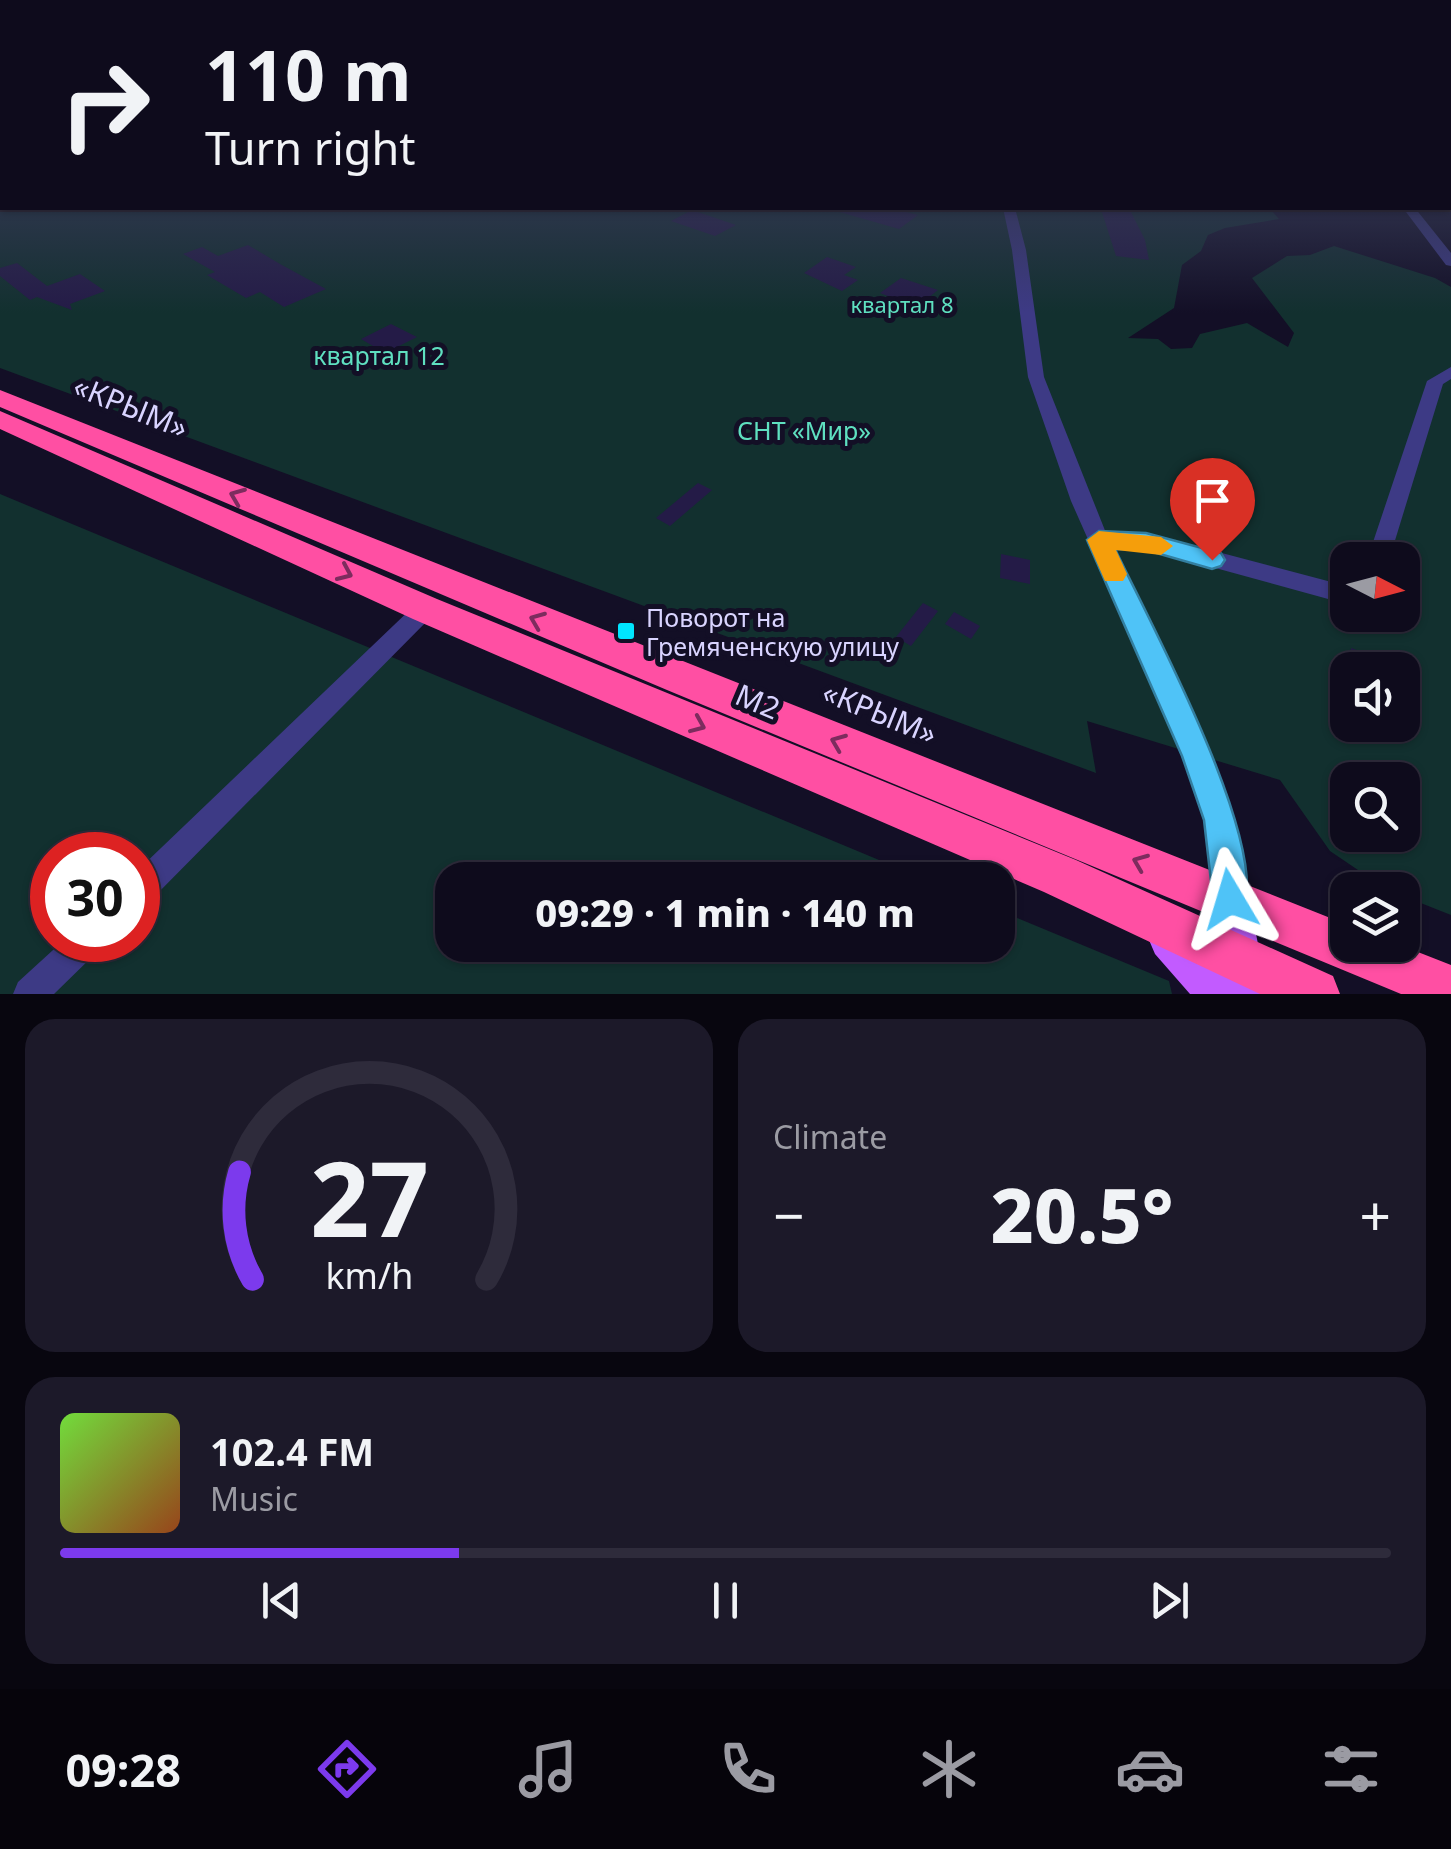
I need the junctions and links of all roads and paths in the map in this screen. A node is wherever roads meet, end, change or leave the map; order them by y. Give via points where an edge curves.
1 (1011, 220) edge
2 (1418, 220) edge
3 (1451, 262) edge
4 (1451, 372) edge
5 (0, 398) edge
6 (0, 419) edge
7 (1099, 540) junction
8 (1384, 542) edge
9 (1330, 591) edge
10 (426, 610) junction
11 (160, 870) edge
12 (1230, 899) junction
13 (64, 962) edge
14 (1235, 982) edge
15 (1451, 990) edge
16 (30, 994) edge
17 (1315, 994) edge

1 - 7 street via 1036,378
2 - 3 street
4 - 8 street via 1435,382
12 -> 5 highway, «КРЫМ»
6 -> 10 highway, М2
7 - 9 street via 1146,542
7 - 12 street via 1198,756 1220,820
10 - 11 street
10 -> 14 highway, М2 via 1060,876 1144,916
12 - 14 main road
12 - 15 highway, «КРЫМ»
13 - 16 street
14 - 17 highway, М2

